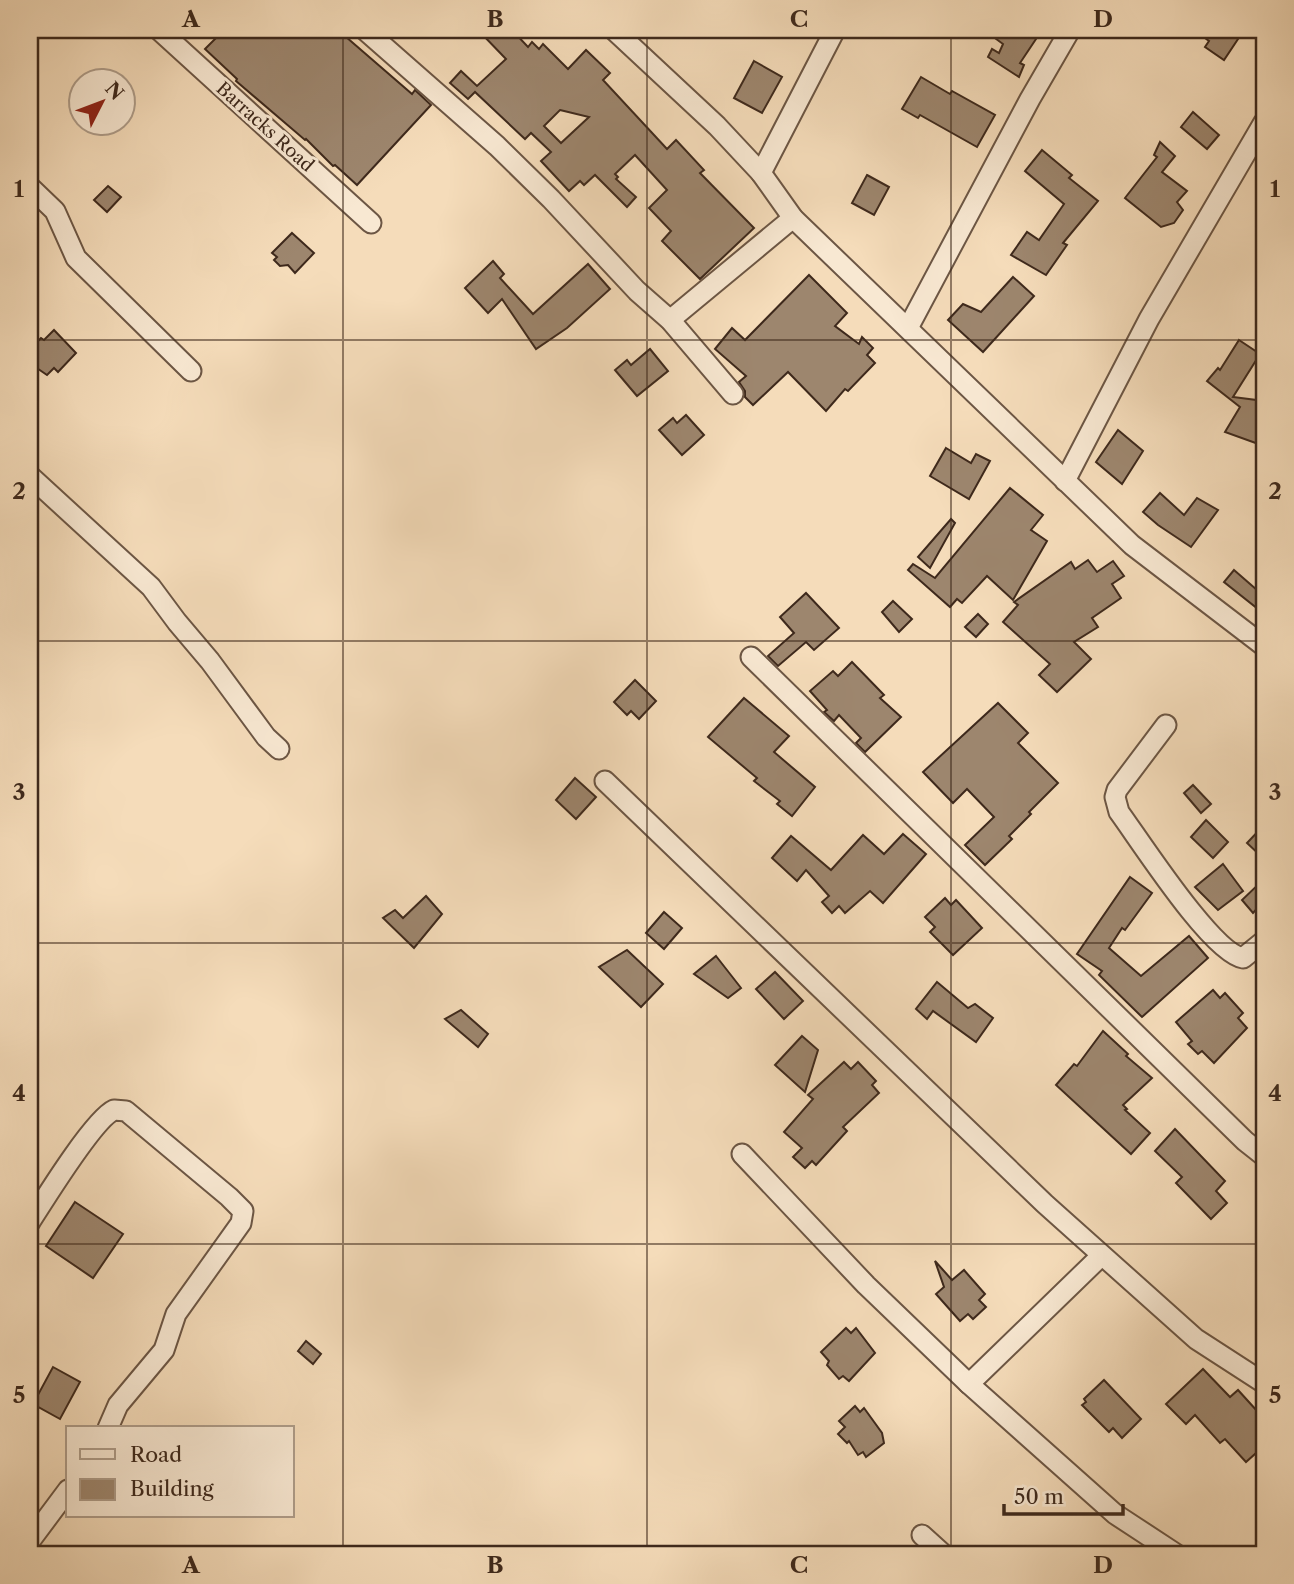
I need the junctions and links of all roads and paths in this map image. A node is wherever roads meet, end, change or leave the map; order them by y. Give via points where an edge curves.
1 (159, 30) edge
2 (365, 30) edge
3 (614, 30) edge
4 (835, 30) edge
5 (1070, 30) edge
6 (1264, 122) edge
7 (761, 173) junction
8 (30, 187) edge
9 (793, 218) junction
10 (371, 223) dead end
11 (670, 320) junction
12 (908, 328) junction
13 (191, 371) dead end
14 (733, 394) dead end
15 (30, 475) edge
16 (1065, 481) junction
17 (1264, 646) edge
18 (751, 657) dead end
19 (1166, 725) dead end
20 (279, 749) dead end
21 (605, 781) dead end
22 (1264, 941) edge
23 (743, 1154) dead end
24 (1264, 1156) edge
25 (30, 1222) edge
26 (1101, 1256) junction
27 (1264, 1383) edge
28 (970, 1384) junction
29 (109, 1426) edge
30 (66, 1493) edge
31 (922, 1535) dead end
32 (30, 1541) edge
33 (943, 1554) edge
34 (1175, 1554) edge

1 - 10 street, Barracks Road
2 - 11 street via 497,146
3 - 7 street
4 - 7 street
5 - 12 street
6 - 16 street via 1149,319
7 - 9 street
8 - 13 street via 55,211 76,258
9 - 11 street
9 - 12 street
11 - 14 street
12 - 16 street
15 - 20 street via 151,587
16 - 17 street via 1132,545
18 - 24 street
19 - 22 street via 1117,790 1119,812 1219,943 1243,958
21 - 26 street
23 - 28 street via 866,1285
25 - 29 street via 66,1166 114,1110 126,1111 243,1211 241,1223 176,1314 164,1350 118,1405
26 - 27 street via 1196,1339
26 - 28 street
28 - 34 street via 1115,1514
30 - 32 street
31 - 33 street

